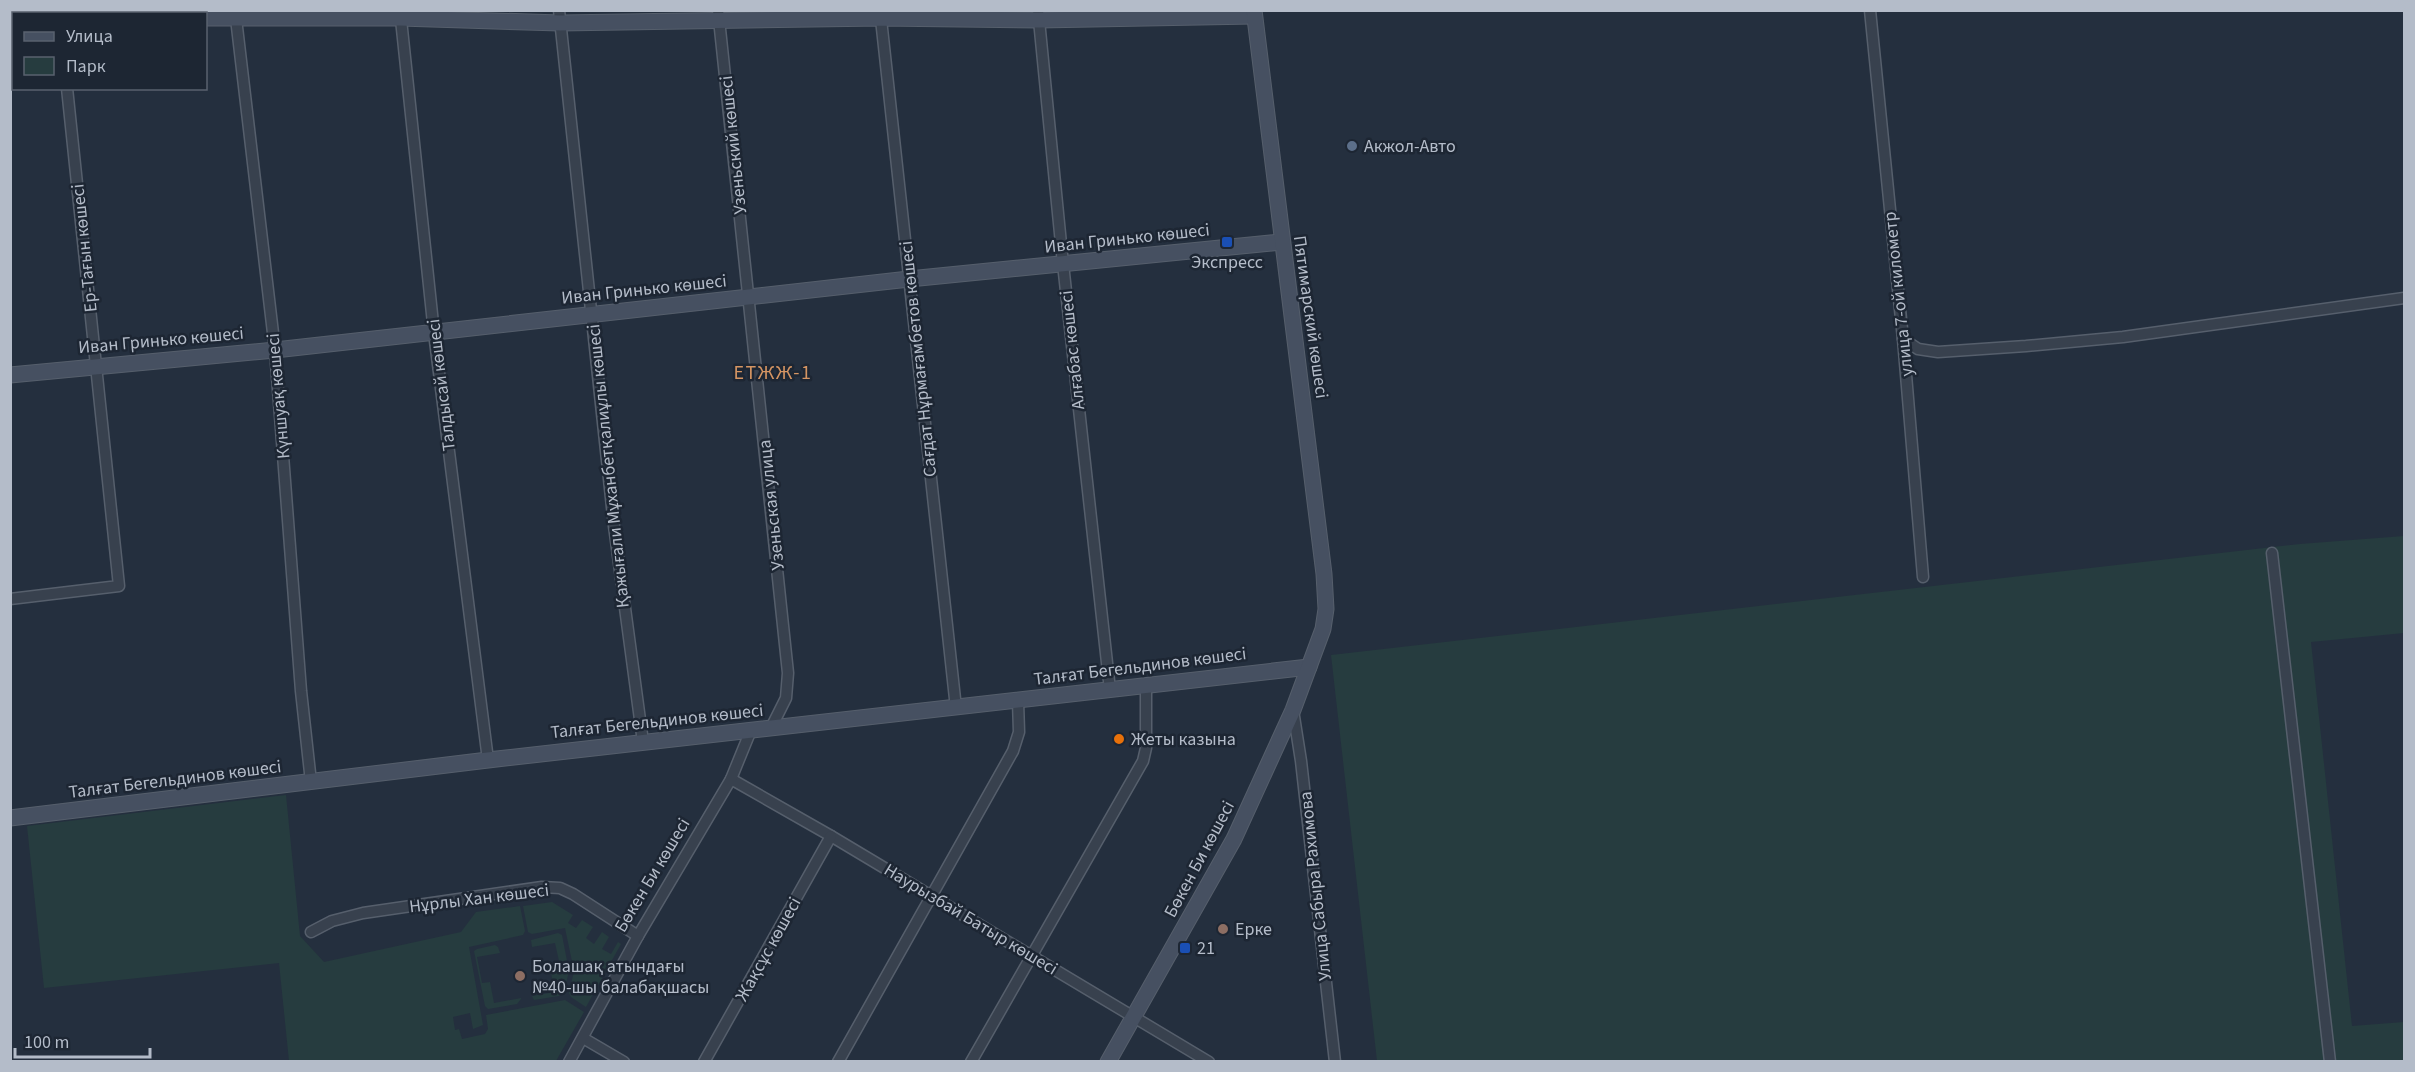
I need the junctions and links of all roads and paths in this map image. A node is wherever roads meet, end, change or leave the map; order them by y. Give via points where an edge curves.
1 (1870, 10) edge
2 (1254, 13) edge
3 (235, 14) edge
4 (400, 14) edge
5 (881, 14) edge
6 (1038, 15) edge
7 (719, 16) edge
8 (559, 17) edge
9 (207, 18) edge
10 (67, 90) edge
11 (1281, 242) junction
12 (1063, 264) junction
13 (748, 279) joint
14 (909, 279) junction
15 (750, 297) junction
16 (2404, 298) edge
17 (592, 314) junction
18 (434, 333) junction
19 (1903, 339) junction
20 (275, 350) junction
21 (96, 365) junction
22 (10, 375) edge
23 (2272, 553) dead end
24 (1923, 577) dead end
25 (10, 599) edge
26 (1309, 667) junction
27 (1146, 684) junction
28 (1110, 690) junction
29 (1018, 701) junction
30 (956, 708) junction
31 (1293, 710) junction
32 (771, 728) junction
33 (751, 730) junction
34 (643, 742) junction
35 (488, 760) junction
36 (731, 779) junction
37 (311, 782) junction
38 (10, 818) edge
39 (831, 836) junction
40 (933, 897) junction
41 (310, 932) dead end
42 (638, 936) junction
43 (1032, 956) junction
44 (1135, 1016) junction
45 (583, 1038) junction
46 (569, 1062) edge
47 (624, 1062) edge
48 (705, 1062) edge
49 (838, 1062) edge
50 (971, 1062) edge
51 (1108, 1062) edge
52 (1209, 1062) edge
53 (1335, 1062) edge
54 (2330, 1062) edge

1 - 19 street, улица 7-ой километр
2 - 6 street
2 - 11 street, Пятимарский көшесі
3 - 4 street
3 - 9 street
3 - 20 street, Күншуақ көшесі
4 - 8 street
4 - 18 street, Талдысай көшесі
5 - 6 street
5 - 7 street
5 - 14 street, Сағдат Нұрмағамбетов көшесі
6 - 12 street, Алғабас көшесі
7 - 8 street
7 - 13 street, Узеньский көшесі
8 - 17 street, Қажығали Мұханбетқалиұлы көшесі
10 - 21 street, Ер-Тағын көшесі
11 - 12 street, Иван Гринько көшесі
11 - 26 street, Пятимарский көшесі via 1324,574 1323,629
12 - 14 street, Иван Гринько көшесі
12 - 28 street, Алғабас көшесі
13 - 15 street, Узеньская улица
14 - 15 street, Иван Гринько көшесі
14 - 30 street, Сағдат Нұрмағамбетов көшесі
15 - 17 street, Иван Гринько көшесі
15 - 32 street, Узеньская улица via 789,684
16 - 19 street via 2123,337 2026,346 1938,352 1918,349
17 - 18 street, Иван Гринько көшесі
17 - 34 street, Қажығали Мұханбетқалиұлы көшесі via 614,526
18 - 20 street, Иван Гринько көшесі
18 - 35 street, Талдысай көшесі
19 - 24 street, улица 7-ой километр
20 - 21 street, Иван Гринько көшесі
20 - 37 street, Күншуақ көшесі
21 - 22 street, Иван Гринько көшесі
21 - 25 street, Ер-Тағын көшесі via 119,586
23 - 54 street
26 - 27 street, Талғат Бегельдинов көшесі
26 - 31 street, Бөкен Би көшесі
27 - 28 street, Талғат Бегельдинов көшесі
27 - 43 street via 1146,755
28 - 29 street, Талғат Бегельдинов көшесі
29 - 30 street, Талғат Бегельдинов көшесі
29 - 40 street via 1019,732 1015,747
30 - 32 street, Талғат Бегельдинов көшесі
31 - 44 street, Бөкен Би көшесі via 1234,839
31 - 53 street, Улица Сабыра Рахимова
32 - 33 street, Талғат Бегельдинов көшесі
33 - 34 street, Талғат Бегельдинов көшесі
33 - 36 street, Бөкен Би көшесі
34 - 35 street, Талғат Бегельдинов көшесі
35 - 37 street, Талғат Бегельдинов көшесі
36 - 39 street, Наурызбай Батыр көшесі
36 - 42 street, Бөкен Би көшесі
37 - 38 street, Талғат Бегельдинов көшесі
39 - 40 street, Наурызбай Батыр көшесі
39 - 48 street, Жақсұс көшесі
40 - 43 street, Наурызбай Батыр көшесі
40 - 49 street
41 - 42 street, Нұрлы Хан көшесі via 363,913 542,887 573,894
42 - 45 street, Бөкен Би көшесі
43 - 44 street, Наурызбай Батыр көшесі
43 - 50 street
44 - 51 street, Бөкен Би көшесі
44 - 52 street, Наурызбай Батыр көшесі
45 - 46 street, Бөкен Би көшесі
45 - 47 street

